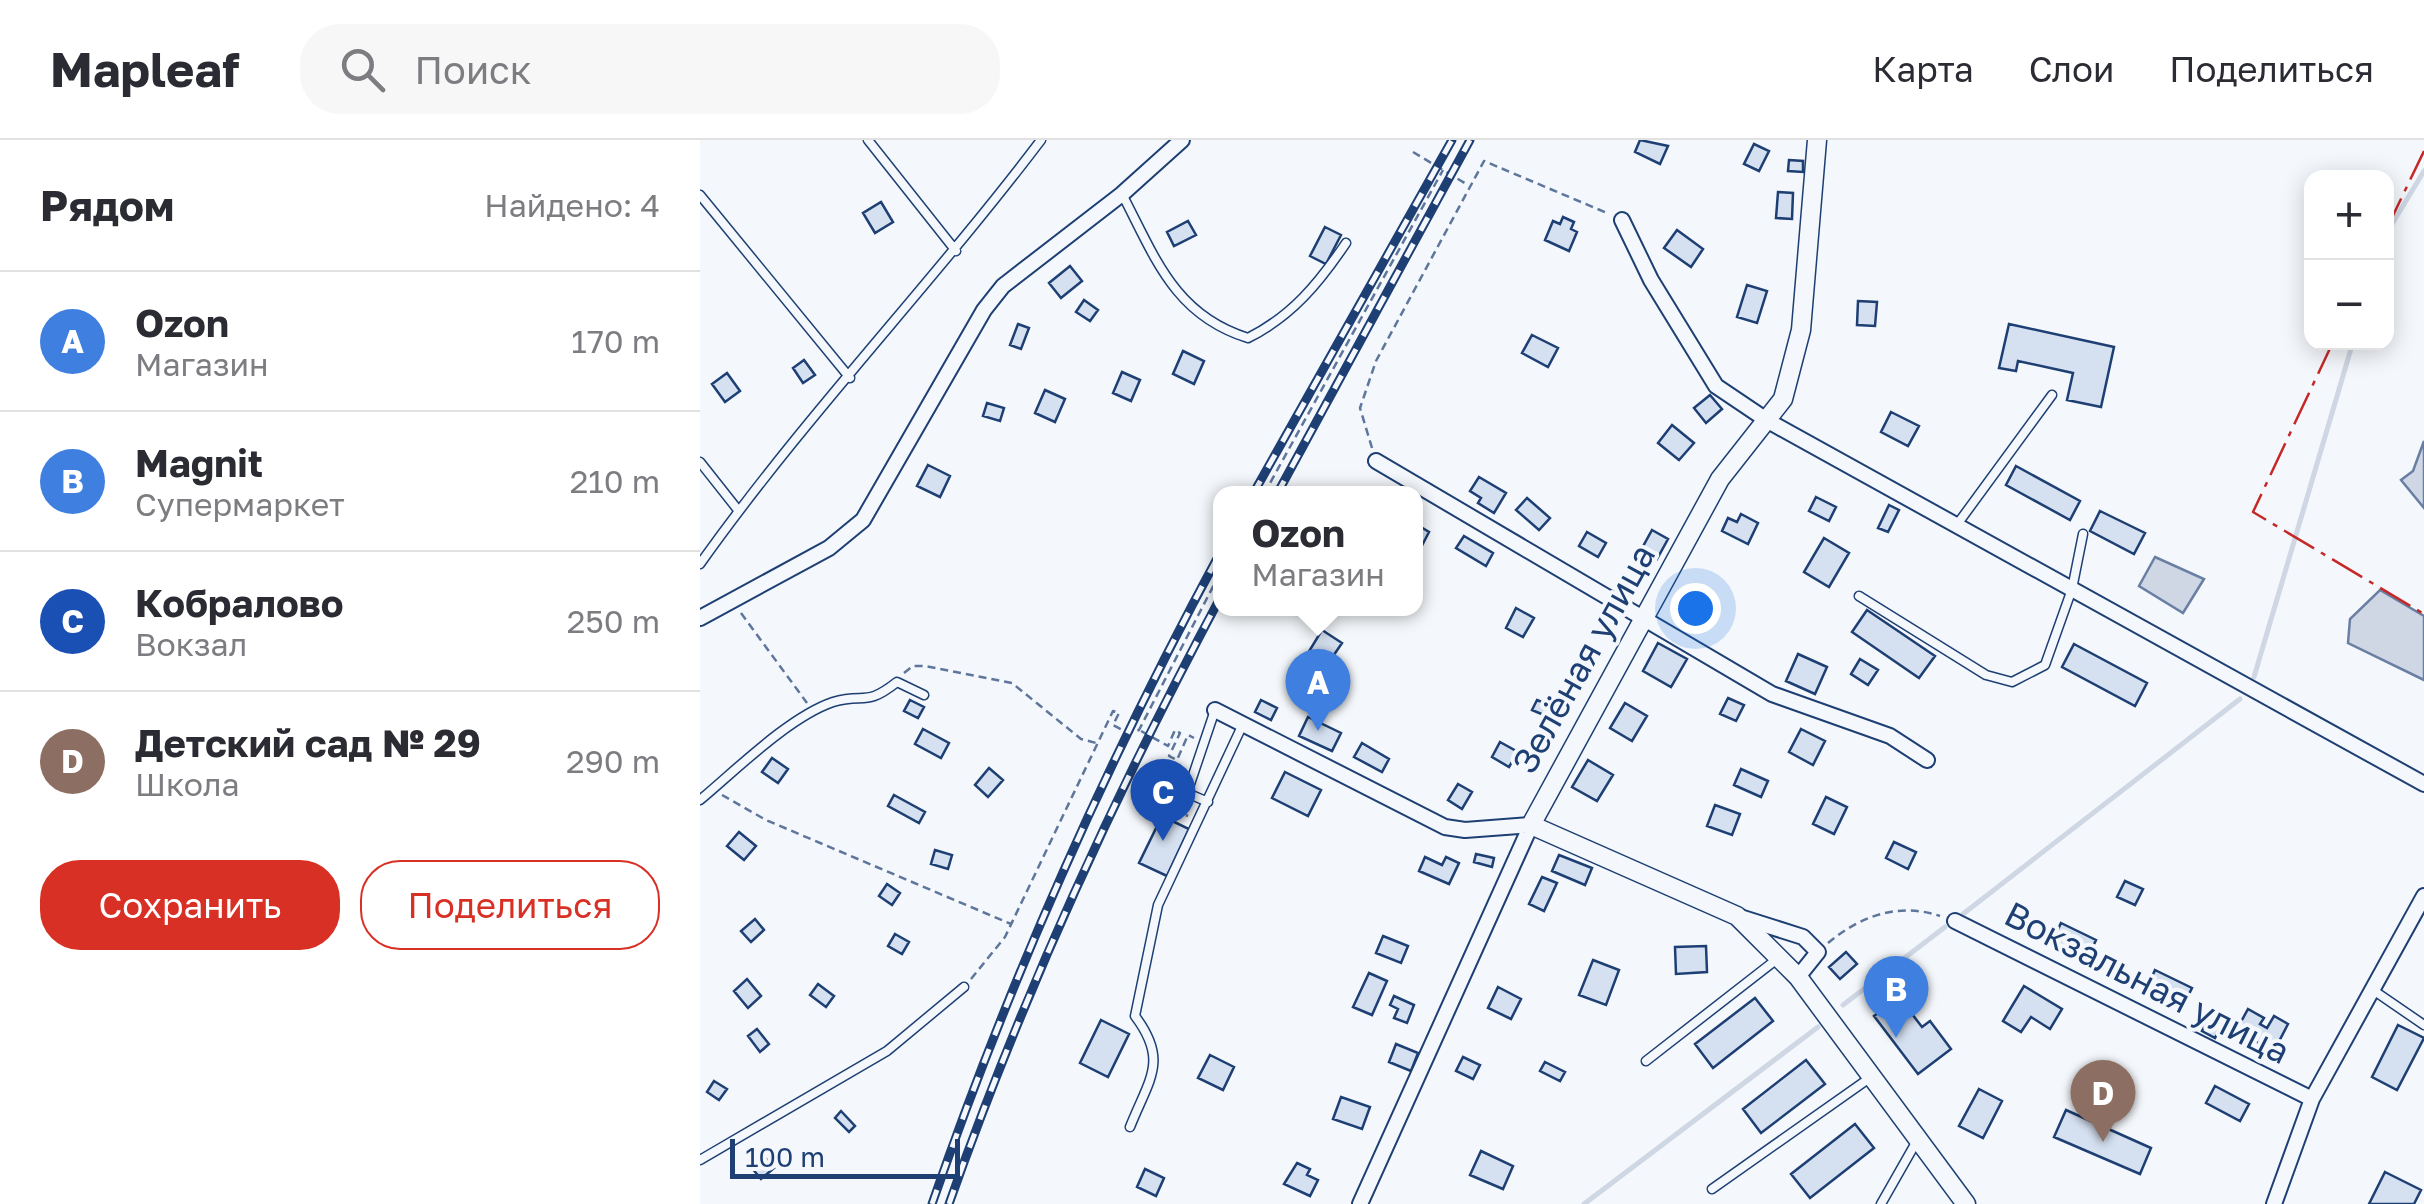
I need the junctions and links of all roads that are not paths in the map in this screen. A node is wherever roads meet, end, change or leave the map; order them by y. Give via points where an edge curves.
1 (868, 140) edge
2 (1042, 140) edge
3 (1182, 140) edge
4 (1817, 140) edge
5 (1122, 194) junction
6 (700, 195) edge
7 (1622, 220) road end
8 (1346, 243) dead end
9 (956, 251) junction
10 (850, 378) junction
11 (2052, 395) dead end
12 (1768, 421) junction
13 (1376, 460) road end
14 (700, 462) edge
15 (1420, 486) edge
16 (1423, 488) edge
17 (738, 510) junction
18 (1956, 526) junction
19 (2083, 534) dead end
20 (700, 564) edge
21 (2072, 590) junction
22 (1859, 596) dead end
23 (700, 618) edge
24 (1642, 618) junction
25 (924, 695) dead end
26 (1215, 710) joint
27 (1243, 724) junction
28 (1926, 760) dead end
29 (2424, 784) edge
30 (700, 800) edge
31 (1208, 802) junction
32 (1532, 825) junction
33 (2424, 896) edge
34 (1737, 916) junction
35 (1955, 921) road end
36 (1781, 957) junction
37 (1798, 977) junction
38 (964, 987) road end
39 (2374, 990) junction
40 (2424, 1024) edge
41 (1646, 1061) dead end
42 (1872, 1076) junction
43 (2312, 1099) junction
44 (1130, 1127) dead end
45 (1918, 1139) junction
46 (700, 1160) edge
47 (1712, 1189) dead end
48 (1360, 1204) edge
49 (1881, 1204) edge
50 (1966, 1204) edge
51 (2274, 1204) edge

1 - 9 lane
2 - 9 lane
3 - 5 street
4 - 12 street, Зелёная улица via 1801,330 1782,399
5 - 8 lane via 1178,297 1222,330 1248,338 1292,309
5 - 23 street via 1003,286 863,520 829,548
6 - 10 lane
7 - 12 street via 1716,386
9 - 10 lane
10 - 17 lane
11 - 18 lane
12 - 18 street
12 - 24 street, Зелёная улица via 1720,478
13 - 15 street
14 - 17 lane
16 - 24 street
17 - 20 lane
18 - 21 street
19 - 21 lane
21 - 22 lane via 2045,665 2012,682 1986,675
21 - 29 street
24 - 28 street via 1772,694 1890,736
24 - 32 street, Зелёная улица
25 - 30 lane via 897,682 874,700 834,702
26 - 27 street
26 - 31 lane via 1187,793
27 - 31 lane
27 - 32 street via 1446,827
31 - 44 lane via 1158,905 1135,1016 1154,1040 1154,1067
32 - 34 street
32 - 48 street, Зелёная улица
33 - 39 street
34 - 36 street
34 - 37 street via 1802,937 1818,952
35 - 43 street, Вокзальная улица
36 - 37 street
36 - 41 lane
37 - 42 street
38 - 46 lane via 888,1051
39 - 40 lane
39 - 43 street
42 - 45 street
42 - 47 lane
43 - 51 street
45 - 49 lane
45 - 50 street

